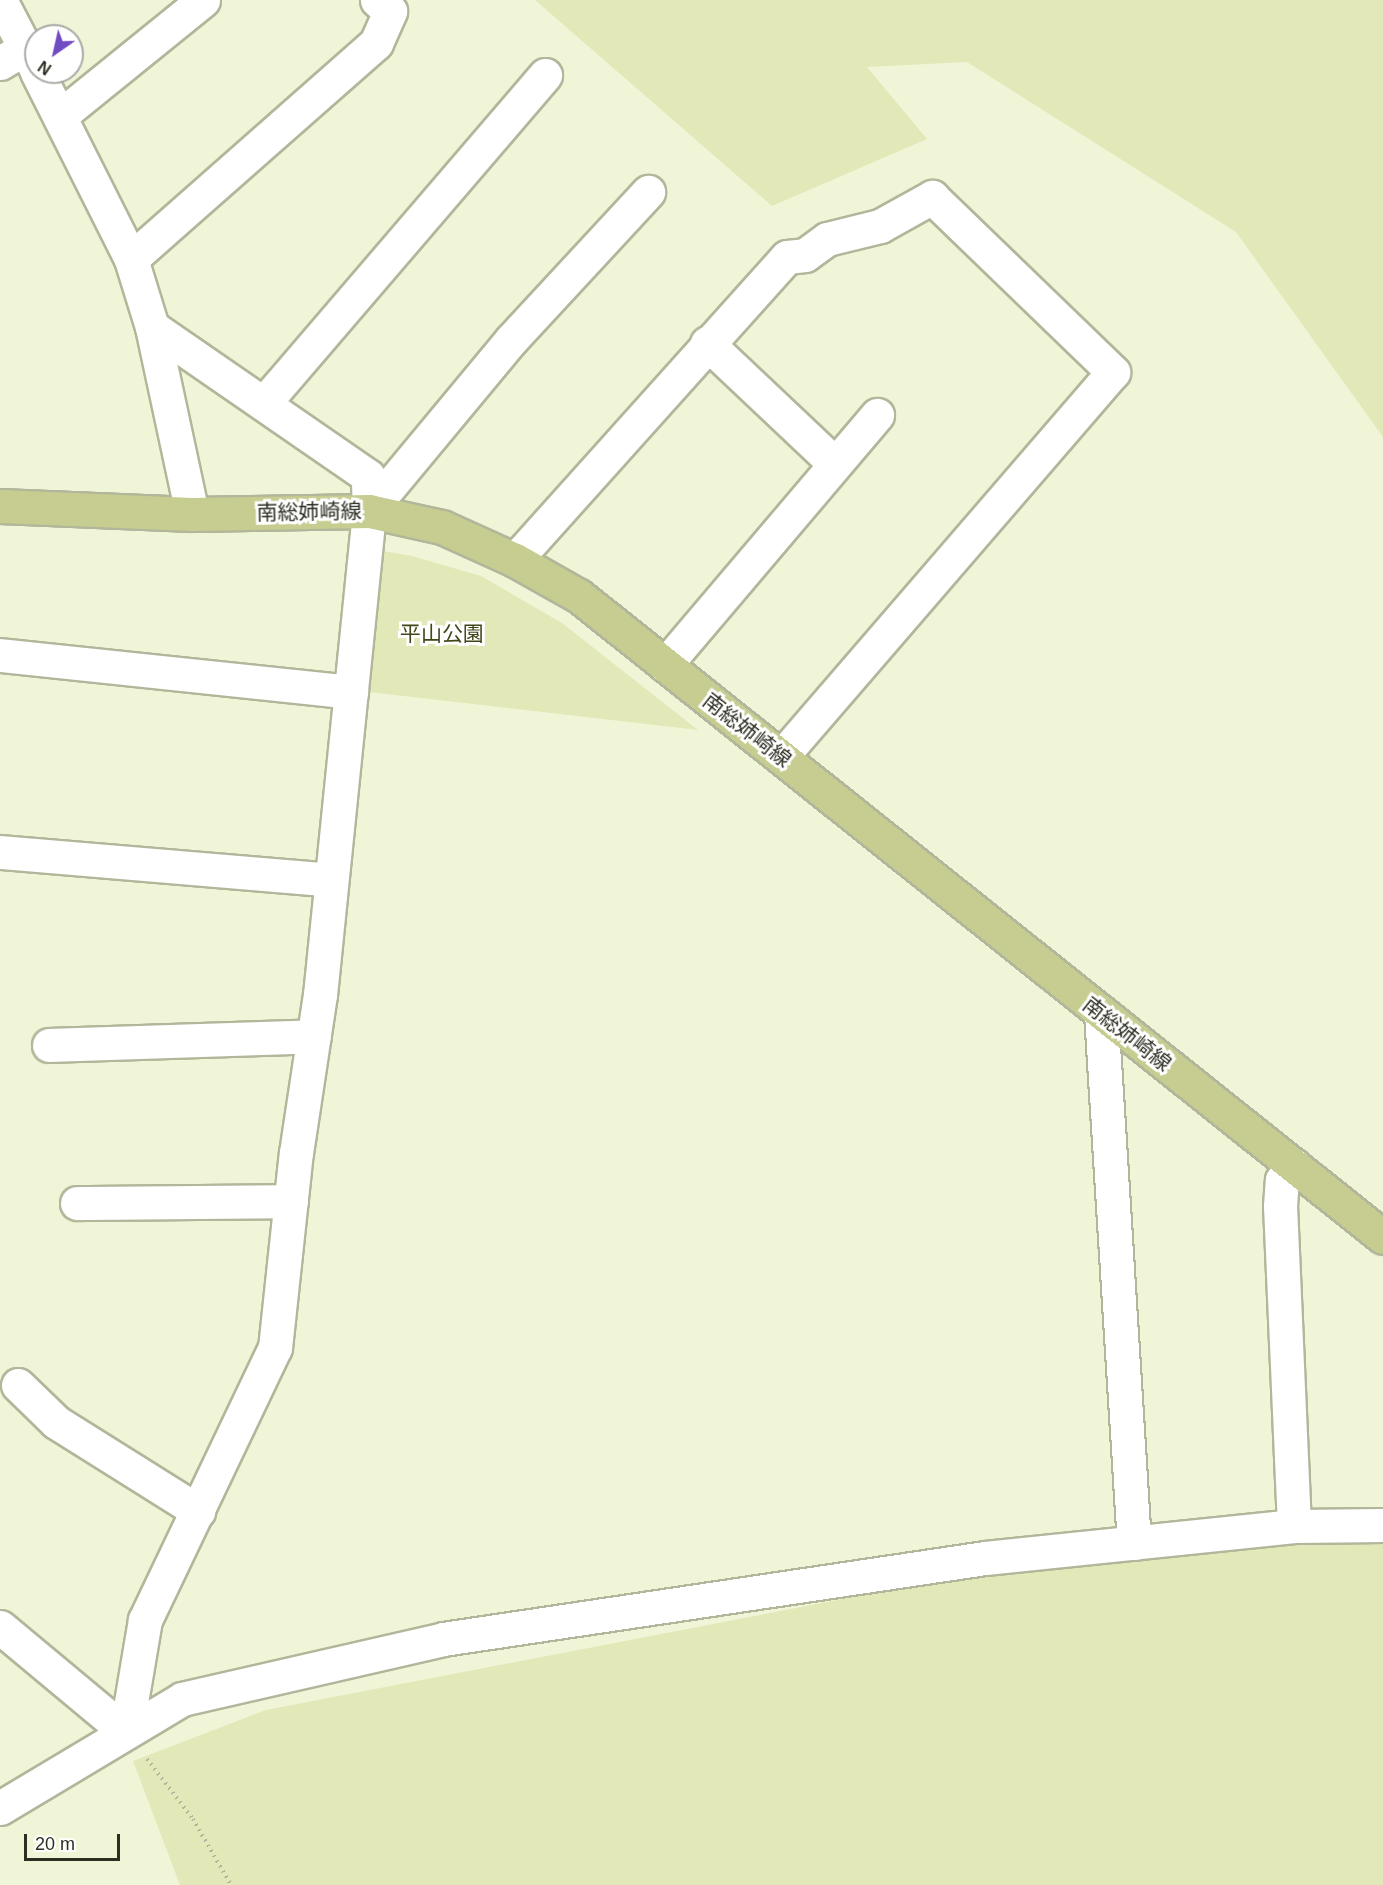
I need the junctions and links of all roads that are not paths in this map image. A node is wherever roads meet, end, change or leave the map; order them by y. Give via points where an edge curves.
1 (0, 0) edge
2 (203, 0) edge
3 (377, 0) edge
4 (24, 60) edge
5 (545, 75) dead end
6 (39, 84) edge
7 (60, 116) junction
8 (648, 192) dead end
9 (131, 259) junction
10 (152, 327) junction
11 (707, 343) junction
12 (264, 403) junction
13 (876, 415) dead end
14 (834, 463) junction
15 (0, 506) edge
16 (369, 511) junction
17 (192, 514) junction
18 (515, 560) junction
19 (0, 655) edge
20 (665, 665) junction
21 (351, 692) junction
22 (781, 757) junction
23 (0, 852) edge
24 (332, 880) junction
25 (1101, 1013) junction
26 (314, 1036) junction
27 (49, 1046) dead end
28 (1294, 1165) junction
29 (291, 1201) junction
30 (78, 1203) dead end
31 (1383, 1237) edge
32 (18, 1386) dead end
33 (198, 1511) junction
34 (1383, 1525) edge
35 (1294, 1526) junction
36 (1134, 1543) junction
37 (0, 1627) edge
38 (126, 1732) junction
39 (1, 1807) edge

1 - 4 street
2 - 7 street
3 - 9 street via 390,11 376,43
5 - 12 street
6 - 7 street
7 - 9 street
8 - 16 street via 511,340
9 - 10 street
10 - 12 street
10 - 17 street
11 - 14 street
11 - 18 street
11 - 22 street via 787,257 805,255 827,239 880,226 932,197 1113,372
12 - 16 street via 368,476
13 - 14 street
14 - 20 street
15 - 17 main road, 南総姉崎線
16 - 17 main road, 南総姉崎線
16 - 18 main road, 南総姉崎線 via 442,527
16 - 21 street
18 - 20 main road, 南総姉崎線 via 579,596
19 - 21 street
20 - 22 main road, 南総姉崎線
21 - 24 street
22 - 25 main road, 南総姉崎線
23 - 24 street
24 - 26 street
25 - 28 main road, 南総姉崎線
25 - 36 street
26 - 27 street
26 - 29 street
28 - 31 main road, 南総姉崎線
28 - 35 street via 1282,1180 1280,1206
29 - 30 street
29 - 33 street via 275,1348
32 - 33 street via 56,1422
33 - 38 street via 145,1620
34 - 35 street
35 - 36 street
36 - 38 street via 985,1558 443,1639 182,1699
37 - 38 street
38 - 39 street

